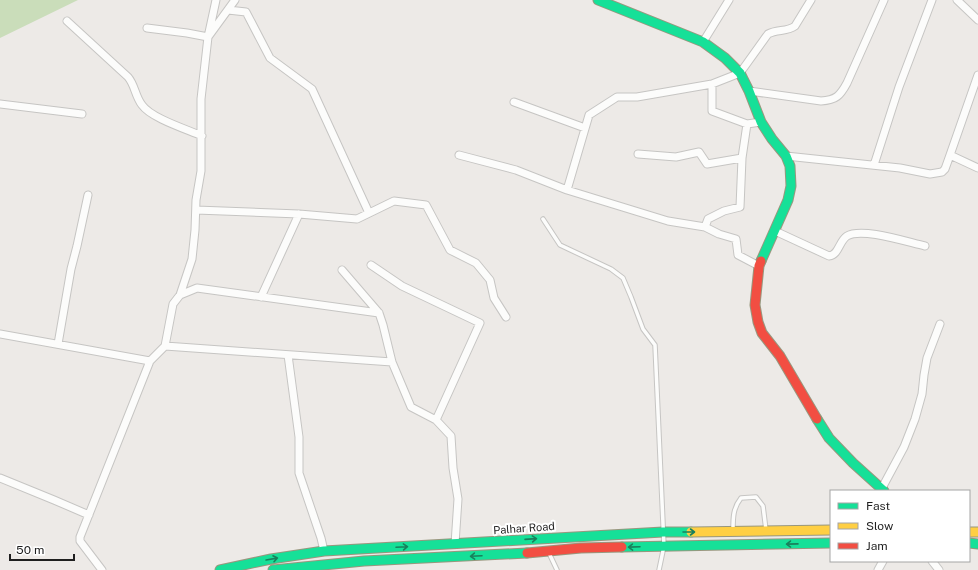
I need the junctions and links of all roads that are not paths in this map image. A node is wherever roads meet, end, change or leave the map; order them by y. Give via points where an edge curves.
1 (216, 0) edge
2 (235, 0) edge
3 (601, 0) edge
4 (729, 0) edge
5 (811, 0) edge
6 (884, 0) edge
7 (932, 0) edge
8 (957, 0) edge
9 (228, 10) junction
10 (978, 20) edge
11 (67, 21) dead end
12 (147, 28) dead end
13 (208, 37) junction
14 (703, 42) junction
15 (740, 73) junction
16 (978, 75) edge
17 (712, 84) junction
18 (749, 91) junction
19 (514, 102) dead end
20 (0, 104) edge
21 (82, 114) dead end
22 (762, 122) junction
23 (747, 124) junction
24 (585, 128) junction
25 (202, 136) junction
26 (638, 154) dead end
27 (459, 155) dead end
28 (950, 155) junction
29 (786, 156) junction
30 (742, 158) junction
31 (874, 165) junction
32 (978, 168) edge
33 (567, 190) junction
34 (88, 195) dead end
35 (196, 210) junction
36 (369, 213) junction
37 (299, 214) junction
38 (543, 219) dead end
39 (704, 227) junction
40 (775, 231) junction
41 (925, 246) dead end
42 (371, 265) dead end
43 (759, 266) junction
44 (342, 270) dead end
45 (180, 295) junction
46 (261, 297) junction
47 (379, 313) junction
48 (506, 317) dead end
49 (940, 324) dead end
50 (0, 334) edge
51 (58, 344) junction
52 (165, 346) junction
53 (288, 355) junction
54 (150, 361) junction
55 (392, 362) junction
56 (436, 420) junction
57 (0, 478) edge
58 (883, 489) edge
59 (89, 515) junction
60 (830, 530) edge
61 (766, 531) junction
62 (663, 532) junction
63 (733, 532) junction
64 (830, 543) edge
65 (455, 544) junction
66 (664, 546) junction
67 (324, 551) junction
68 (549, 552) junction
69 (933, 562) edge
70 (102, 570) edge
71 (220, 570) edge
72 (273, 570) edge
73 (557, 570) edge
74 (659, 570) edge
75 (939, 570) edge

1 - 13 street
2 - 9 street
3 - 14 main road
4 - 14 street
5 - 15 street via 795,26 768,34
6 - 18 street via 847,83 836,98 821,101
7 - 31 street via 899,87
8 - 10 street
9 - 13 street
9 - 36 street via 246,12 270,58 312,89
11 - 25 street via 128,78 142,106 152,115
12 - 13 street
13 - 25 street via 201,99
14 - 15 main road
15 - 17 street
15 - 18 main road
16 - 28 street
17 - 23 street via 712,111
17 - 24 street via 637,97 617,97 589,116
18 - 22 main road
19 - 24 street
20 - 21 street
22 - 23 street
22 - 29 main road
23 - 30 street
24 - 33 street
25 - 35 street
26 - 30 street via 676,157 699,152 707,164
27 - 33 street via 516,170
28 - 31 street via 945,169 938,173
28 - 32 street
29 - 31 street
29 - 40 main road via 790,166 791,186
30 - 39 street via 740,207 708,219
33 - 39 street via 668,221
34 - 51 street via 71,269
35 - 37 street
35 - 45 street via 192,259
36 - 37 street via 357,219
36 - 48 street via 394,201 426,205 450,250 476,263 490,280 494,298
37 - 46 street
38 - 62 lane via 560,245 611,269 623,278 643,329 655,345
39 - 43 street via 736,239 738,255
40 - 41 street via 829,256 836,252 846,237 855,233 867,233
40 - 43 main road
42 - 56 street via 402,286 480,323
43 - 58 main road via 755,305 762,333 780,356 829,438
44 - 47 street
45 - 46 street via 197,288
45 - 52 street via 173,304
46 - 47 street
47 - 55 street
49 - 58 street via 927,358 922,394 915,419
50 - 51 street
51 - 54 street
52 - 53 street
52 - 54 street
53 - 55 street
53 - 67 street via 299,437 300,472
54 - 59 street
55 - 56 street via 411,407
56 - 65 street via 451,436 458,499
57 - 59 street
59 - 70 street via 80,541
60 - 61 main road, Palhar Road
61 - 63 main road, Palhar Road
61 - 63 lane via 763,506 756,497 741,498 737,503 734,508
62 -> 63 main road, Palhar Road
65 -> 62 main road, Palhar Road
62 - 66 lane
64 -> 66 main road
67 -> 65 main road, Palhar Road
66 -> 68 main road via 581,548
66 - 74 lane
71 -> 67 main road, Palhar Road
68 -> 72 main road via 362,561
68 - 73 lane
69 - 75 street

